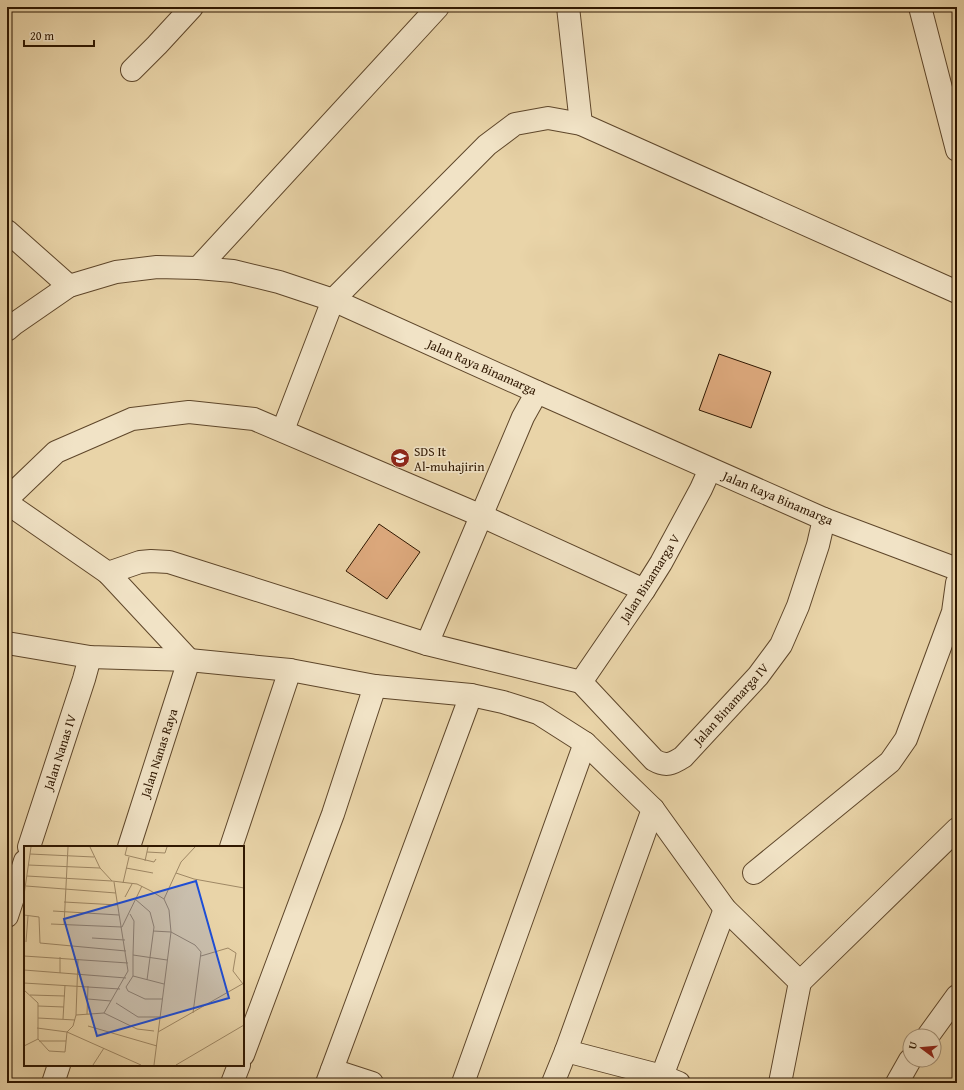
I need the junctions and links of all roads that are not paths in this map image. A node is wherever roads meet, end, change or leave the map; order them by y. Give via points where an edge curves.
1 (192, 7) edge
2 (438, 7) edge
3 (568, 7) edge
4 (920, 7) edge
5 (132, 70) dead end
6 (581, 124) junction
7 (957, 150) edge
8 (7, 231) edge
9 (198, 268) junction
10 (69, 286) junction
11 (957, 292) edge
12 (333, 300) junction
13 (7, 330) edge
14 (537, 392) junction
15 (283, 430) junction
16 (710, 468) junction
17 (7, 499) edge
18 (7, 503) edge
19 (482, 516) junction
20 (824, 519) junction
21 (957, 569) edge
22 (108, 573) junction
23 (957, 582) edge
24 (644, 590) junction
25 (427, 644) junction
26 (8, 647) edge
27 (90, 657) junction
28 (189, 660) junction
29 (290, 670) junction
30 (582, 682) junction
31 (375, 686) junction
32 (471, 695) junction
33 (585, 743) junction
34 (653, 809) junction
35 (957, 829) edge
36 (29, 846) edge
37 (129, 846) edge
38 (231, 846) edge
39 (24, 864) edge
40 (754, 873) dead end
41 (725, 909) junction
42 (7, 916) edge
43 (800, 982) junction
44 (957, 996) edge
45 (934, 1028) edge
46 (566, 1051) junction
47 (244, 1052) edge
48 (59, 1066) edge
49 (239, 1066) edge
50 (905, 1068) edge
51 (330, 1076) edge
52 (671, 1080) edge
53 (53, 1083) edge
54 (232, 1083) edge
55 (372, 1083) edge
56 (463, 1083) edge
57 (553, 1083) edge
58 (780, 1083) edge
59 (897, 1083) edge

1 - 5 street
2 - 9 street
3 - 6 street
4 - 7 street
6 - 11 street
6 - 12 street via 548,118 515,124 487,145
8 - 10 street
9 - 10 street, Jalan Raya Binamarga via 157,267 116,272
9 - 12 street, Jalan Raya Binamarga via 233,271 279,282
10 - 13 street, Jalan Raya Binamarga
12 - 14 street, Jalan Raya Binamarga
12 - 15 street
14 - 16 street, Jalan Raya Binamarga
14 - 19 street via 523,418
15 - 17 street via 254,418 189,412 132,419 56,452
15 - 19 street
16 - 20 street, Jalan Raya Binamarga
16 - 24 street, Jalan Binamarga V via 661,563
18 - 22 street
19 - 24 street
19 - 25 street
20 - 21 street, Jalan Raya Binamarga
20 - 30 street, Jalan Binamarga IV via 798,606 781,645 758,676 683,757 667,765 654,760
22 - 25 street via 151,560 169,562
22 - 28 street
23 - 40 street via 953,612 906,739 890,762
24 - 30 street, Jalan Binamarga V
25 - 30 street
26 - 27 street
27 - 28 street
27 - 36 street, Jalan Nanas IV
28 - 29 street
28 - 37 street, Jalan Nanas Raya
29 - 31 street
29 - 38 street
31 - 32 street
31 - 47 street via 333,814
32 - 33 street via 538,713
32 - 51 street
33 - 34 street
33 - 56 street
34 - 41 street
34 - 46 street
35 - 43 street
39 - 42 street
41 - 43 street
41 - 52 street
43 - 58 street
44 - 45 street
46 - 52 street
46 - 57 street
48 - 53 street
49 - 54 street
50 - 59 street
51 - 55 street

